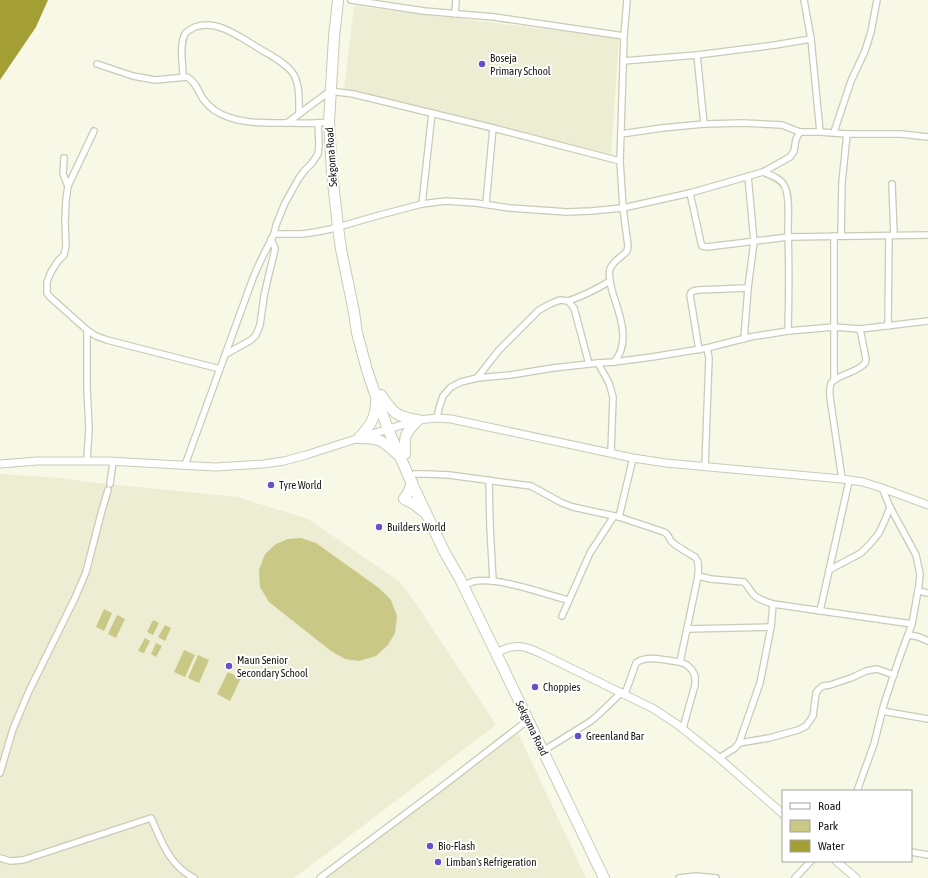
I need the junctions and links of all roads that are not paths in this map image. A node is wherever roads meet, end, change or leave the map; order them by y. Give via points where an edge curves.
1 (338, 0) edge
2 (351, 0) edge
3 (456, 0) edge
4 (627, 0) edge
5 (804, 0) edge
6 (877, 0) edge
7 (455, 14) junction
8 (624, 36) junction
9 (810, 39) junction
10 (696, 55) junction
11 (623, 61) junction
12 (97, 64) dead end
13 (183, 77) junction
14 (330, 91) junction
15 (432, 113) junction
16 (300, 114) junction
17 (329, 122) junction
18 (287, 123) junction
19 (318, 124) junction
20 (704, 124) junction
21 (493, 128) junction
22 (94, 131) dead end
23 (800, 132) junction
24 (820, 132) junction
25 (834, 132) junction
26 (621, 134) junction
27 (848, 134) junction
28 (926, 136) edge
29 (64, 158) dead end
30 (620, 161) junction
31 (763, 172) junction
32 (748, 176) junction
33 (892, 184) dead end
34 (68, 186) junction
35 (690, 193) junction
36 (422, 204) junction
37 (486, 204) junction
38 (623, 208) junction
39 (338, 227) junction
40 (892, 235) junction
41 (928, 235) edge
42 (838, 236) junction
43 (273, 237) junction
44 (788, 237) junction
45 (754, 242) junction
46 (610, 281) junction
47 (748, 288) junction
48 (568, 301) junction
49 (928, 321) edge
50 (888, 326) junction
51 (834, 327) junction
52 (860, 329) junction
53 (87, 330) junction
54 (788, 331) junction
55 (744, 339) junction
56 (707, 348) junction
57 (699, 350) junction
58 (226, 354) junction
59 (614, 362) junction
60 (598, 363) junction
61 (588, 364) junction
62 (220, 369) junction
63 (477, 378) junction
64 (834, 380) junction
65 (379, 396) junction
66 (437, 418) junction
67 (418, 420) junction
68 (392, 428) junction
69 (359, 438) junction
70 (611, 453) junction
71 (403, 455) junction
72 (633, 458) junction
73 (87, 461) junction
74 (113, 462) junction
75 (0, 464) edge
76 (185, 465) junction
77 (705, 467) junction
78 (413, 478) junction
79 (489, 480) junction
80 (846, 480) junction
81 (110, 484) dead end
82 (882, 488) junction
83 (108, 490) dead end
84 (928, 505) edge
85 (890, 507) junction
86 (427, 515) junction
87 (616, 517) junction
88 (829, 570) junction
89 (698, 576) junction
90 (493, 581) junction
91 (461, 582) junction
92 (918, 591) junction
93 (928, 593) edge
94 (568, 600) junction
95 (773, 604) junction
96 (820, 611) junction
97 (562, 616) dead end
98 (912, 624) junction
99 (771, 627) junction
100 (687, 629) junction
101 (909, 635) junction
102 (928, 641) edge
103 (496, 653) junction
104 (680, 662) junction
105 (894, 675) junction
106 (623, 693) junction
107 (882, 711) junction
108 (928, 719) edge
109 (528, 720) junction
110 (683, 728) junction
111 (739, 743) junction
112 (543, 751) junction
113 (718, 758) junction
114 (0, 773) edge
115 (857, 790) edge
116 (782, 813) edge
117 (912, 852) edge
118 (928, 855) edge
119 (0, 858) edge
120 (810, 862) edge
121 (837, 862) edge
122 (194, 878) edge
123 (320, 878) edge
124 (604, 878) edge
125 (679, 878) edge
126 (716, 878) edge
127 (795, 878) edge
128 (856, 878) edge

1 - 14 highway, Sekgoma Road
2 - 7 street via 424,12
3 - 7 street
4 - 8 street
5 - 9 street
6 - 25 street via 865,51 851,81
7 - 8 street
8 - 11 street
9 - 10 street
9 - 24 street
10 - 11 street
10 - 20 street
11 - 26 street
12 - 13 street via 155,80
13 - 16 street via 182,49 186,33 197,27 218,27 231,32 289,68 297,82
13 - 18 street via 190,79 204,101 225,116 254,122
14 - 15 street
14 - 16 street
14 - 17 highway, Sekgoma Road
15 - 21 street
15 - 36 street
16 - 18 street
17 - 19 street
17 - 39 highway, Sekgoma Road
18 - 19 street
19 - 43 street via 318,154 290,192 280,212
20 - 23 street via 777,124
20 - 26 street
21 - 30 street
21 - 37 street
22 - 34 street
23 - 24 street
23 - 31 street via 790,157
24 - 25 street
25 - 27 street
26 - 30 street
27 - 28 street
27 - 42 street
29 - 34 street via 64,174
30 - 38 street
31 - 32 street
31 - 44 street via 785,185
32 - 35 street
32 - 45 street
33 - 40 street
34 - 53 street via 66,246 64,255 48,278 46,287 50,297
35 - 38 street
35 - 45 street via 702,246
36 - 37 street
36 - 39 street
37 - 38 street via 567,212
38 - 46 street via 628,246 627,251 613,264 609,274
39 - 43 street
39 - 65 highway, Sekgoma Road via 357,333 366,370
40 - 41 street
40 - 42 street
40 - 50 street
42 - 44 street
42 - 51 street
43 - 58 street via 253,278
43 - 58 street via 274,254 256,335
44 - 45 street
44 - 54 street
45 - 47 street
46 - 48 street
46 - 59 street via 619,311 623,340 618,358
47 - 55 street
47 - 57 street via 691,292
48 - 61 street via 574,308
48 - 63 street via 560,300 539,310 499,350
49 - 50 street
50 - 52 street
51 - 52 street
51 - 54 street
51 - 64 street
52 - 64 street via 865,363 859,369
53 - 62 street via 106,340
53 - 73 street
54 - 55 street
55 - 56 street
56 - 57 street
56 - 77 street via 709,358
57 - 59 street
58 - 62 street
59 - 60 street
60 - 61 street
60 - 70 street via 613,397
61 - 63 street
62 - 76 street
63 - 66 street via 451,387 444,396
64 - 80 street via 831,384 830,397
65 - 67 highway via 393,412
65 - 68 highway, Sekgoma Road
65 - 69 highway via 372,422
66 - 67 street
66 - 70 street
67 - 68 street
67 - 71 highway via 406,436
68 - 69 street
68 - 71 highway, Sekgoma Road
69 - 71 highway via 381,440
69 - 76 street via 284,461 216,467
70 - 72 street
71 - 78 highway, Sekgoma Road
72 - 77 street
72 - 87 street
73 - 74 street
73 - 75 street
74 - 76 street
74 - 81 street
77 - 80 street
78 - 79 street via 427,474
78 - 86 highway, Sekgoma Road
78 - 86 highway via 404,499
78 - 91 highway, Sekgoma Road via 449,548
79 - 87 street via 531,486 562,503
79 - 90 street
80 - 82 street
80 - 88 street
82 - 84 street
82 - 85 street
83 - 114 street via 86,572 26,698 13,729
85 - 88 street via 879,532 870,544 861,553
85 - 92 street via 916,555 920,574
86 - 91 highway, Sekgoma Road
87 - 89 street via 667,533 672,542 695,557 698,563
87 - 94 street via 590,553
88 - 96 street
89 - 95 street via 744,582 755,596
89 - 100 street
90 - 91 street
90 - 94 street
91 - 103 highway, Sekgoma Road
92 - 93 street
92 - 98 street
94 - 97 street
95 - 96 street
95 - 99 street
96 - 98 street
98 - 101 street
99 - 100 street
99 - 111 street via 760,683
100 - 104 street
101 - 102 street
101 - 105 street
103 - 106 street via 511,647 528,648
103 - 109 highway, Sekgoma Road
104 - 106 street via 650,658 639,661
104 - 110 street via 692,670 695,685
105 - 107 street
105 - 111 street via 876,669 823,686 816,694 813,716 806,726 769,738
106 - 110 street
106 - 112 street via 591,721
107 - 108 street
107 - 115 street via 874,744
109 - 112 highway, Sekgoma Road
109 - 123 street
110 - 113 street
111 - 113 street
112 - 124 highway, Sekgoma Road
113 - 116 street
117 - 118 street
119 - 122 street via 22,860 151,818 173,862
120 - 127 street
121 - 128 street
125 - 126 street

